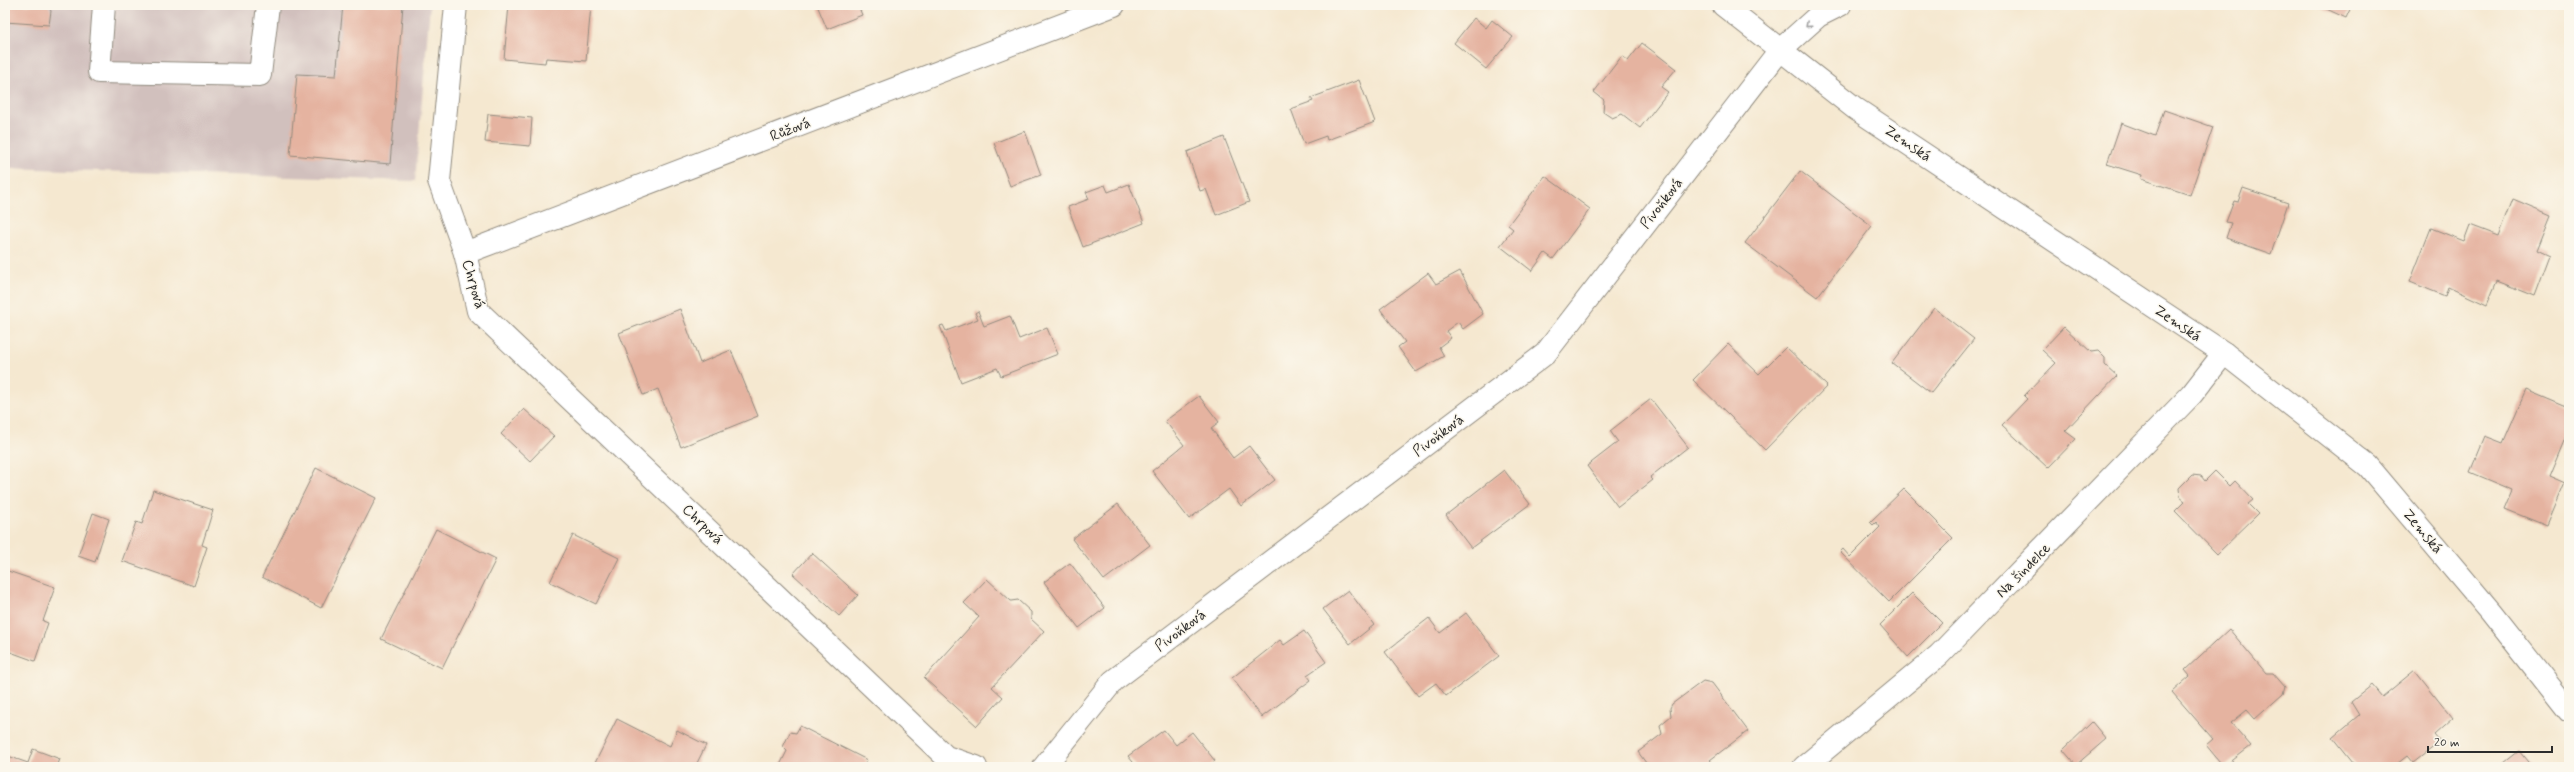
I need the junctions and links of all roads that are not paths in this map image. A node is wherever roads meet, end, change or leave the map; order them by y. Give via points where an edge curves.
1 (104, 5) edge
2 (268, 5) edge
3 (456, 5) edge
4 (1114, 5) edge
5 (1723, 5) edge
6 (1840, 5) edge
7 (1780, 50) junction
8 (465, 253) junction
9 (2224, 353) junction
10 (2569, 711) edge
11 (976, 767) edge
12 (1044, 767) edge
13 (1804, 767) edge

1 - 2 street via 99,72 260,75
3 - 8 street, Chrpová via 439,181
4 - 8 street, Růžová
5 - 7 street, Zemská
6 -> 7 street, Pivoňková via 1818,16
7 - 9 street, Zemská via 1856,109
7 - 12 street, Pivoňková via 1545,354 1113,681
8 - 11 street, Chrpová via 478,311 946,757
9 - 10 street, Zemská via 2368,466 2491,612
9 - 13 street, Na šindelce via 2192,394 1939,655

